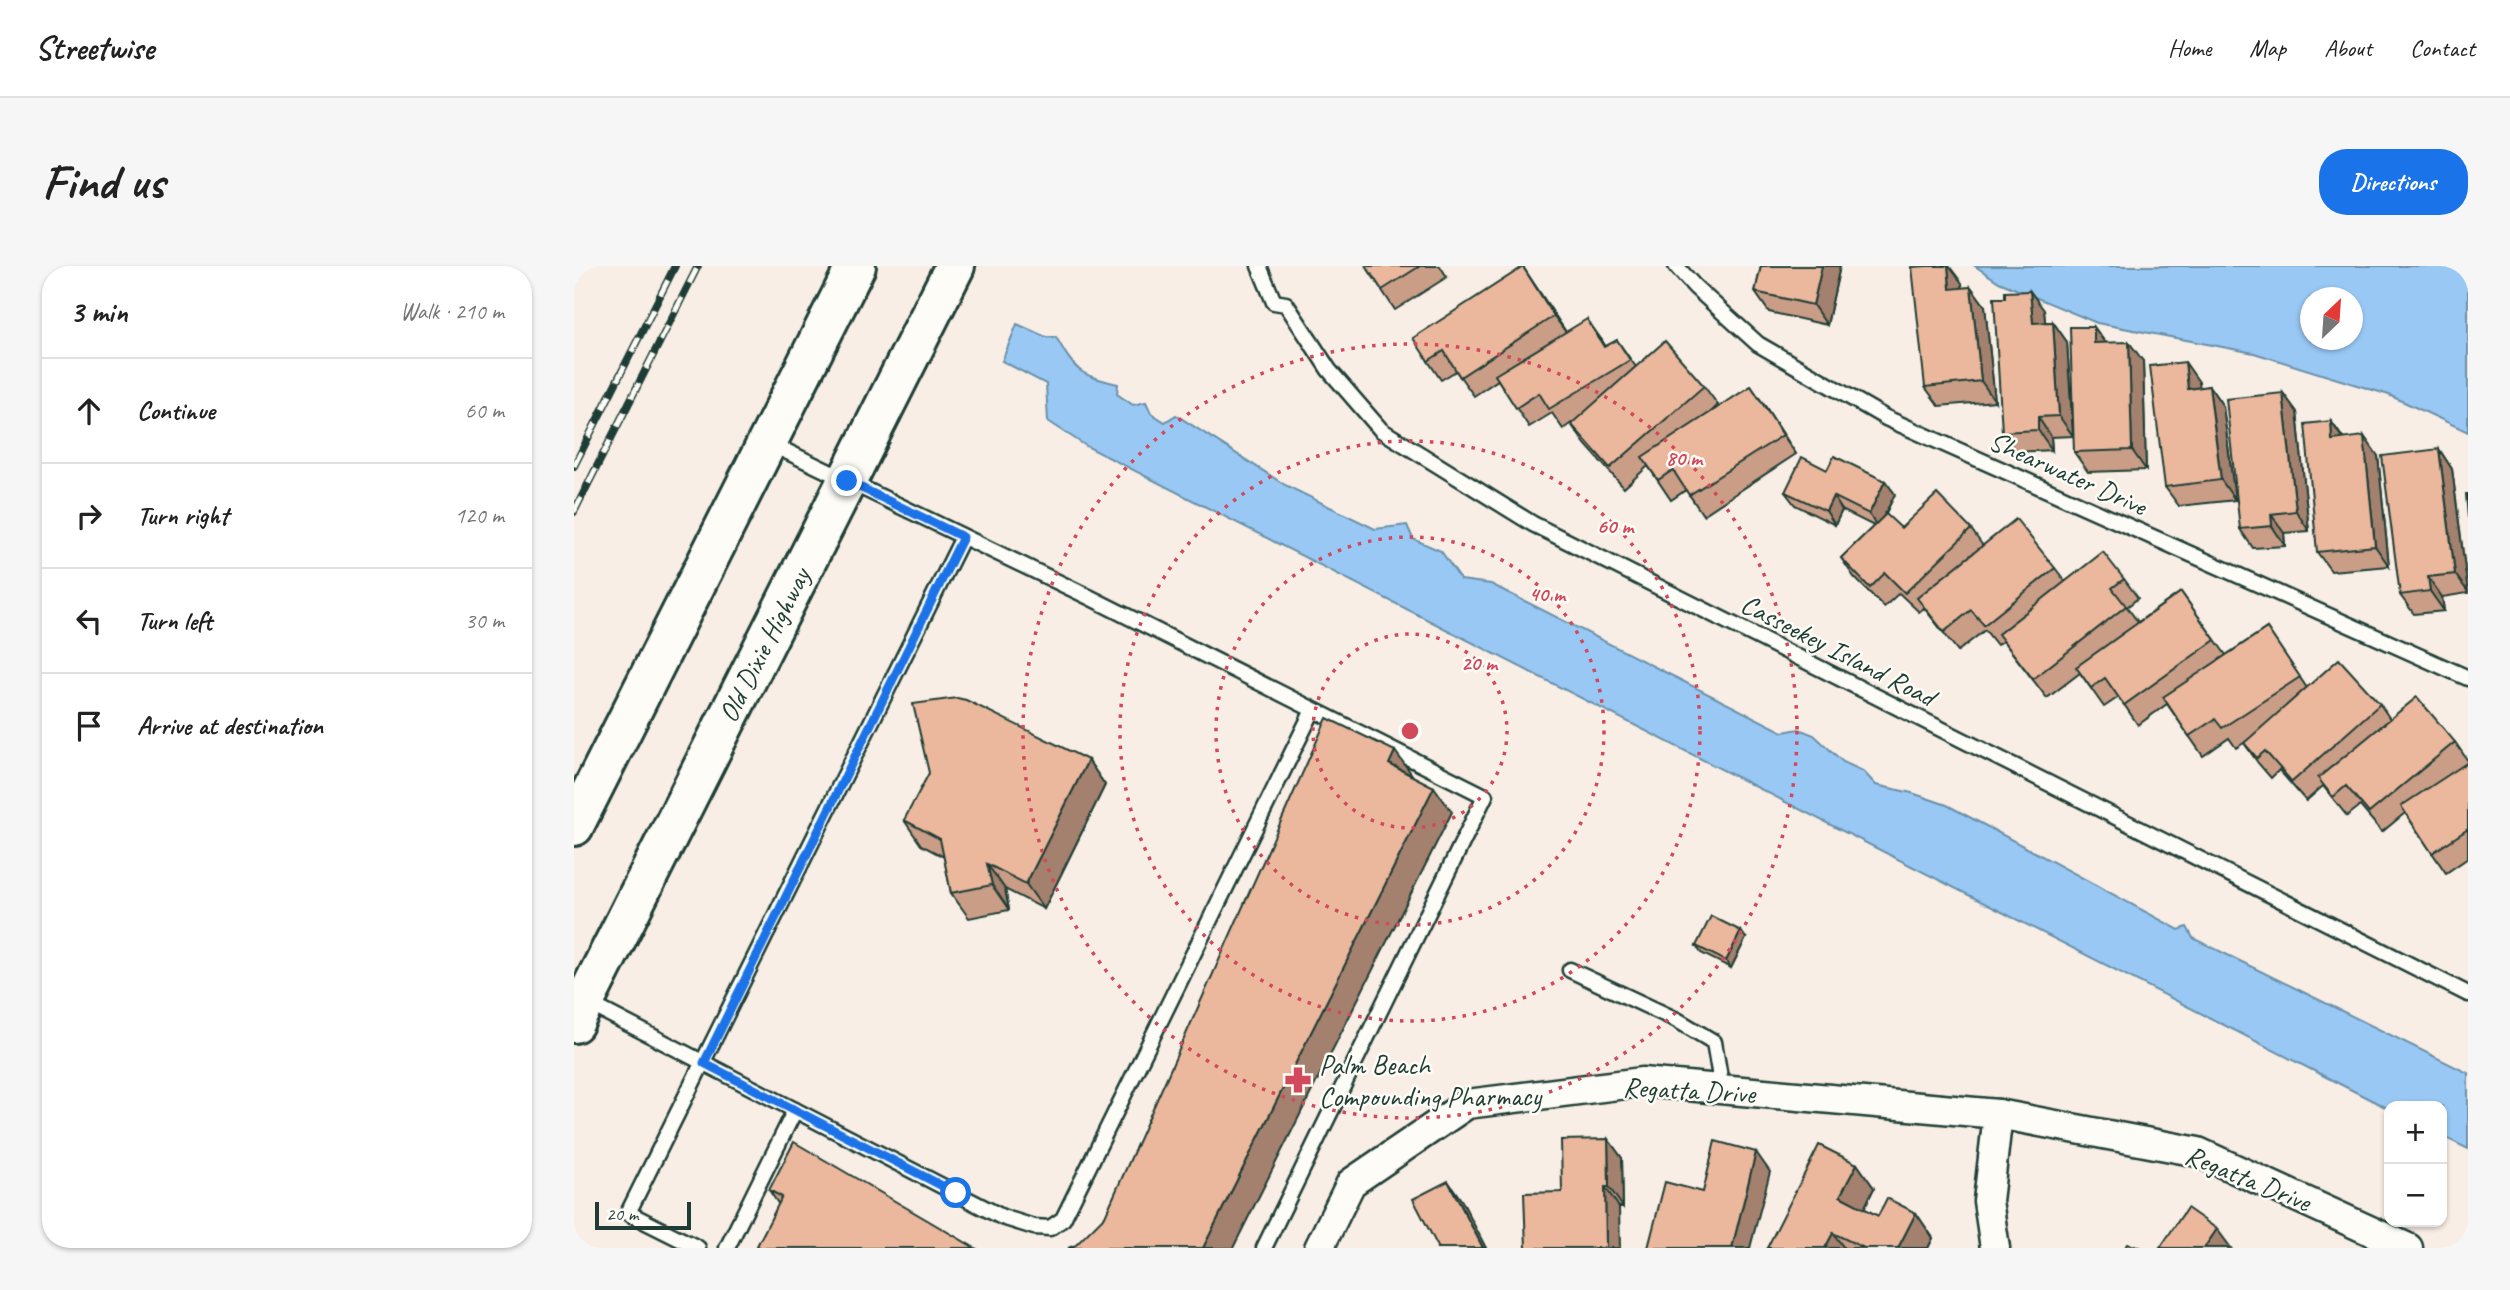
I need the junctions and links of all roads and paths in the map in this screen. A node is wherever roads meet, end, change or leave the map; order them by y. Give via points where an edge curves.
1 (856, 266) edge
2 (955, 266) edge
3 (1259, 266) edge
4 (1676, 266) edge
5 (767, 442) junction
6 (847, 481) junction
7 (963, 537) junction
8 (2468, 678) edge
9 (1313, 710) junction
10 (574, 826) edge
11 (1570, 970) dead end
12 (2468, 994) edge
13 (580, 1012) edge
14 (704, 1063) junction
15 (1722, 1089) junction
16 (795, 1110) junction
17 (1998, 1114) junction
18 (698, 1248) edge
19 (727, 1248) edge
20 (1264, 1248) edge
21 (1319, 1248) edge
22 (1995, 1248) edge
23 (2408, 1248) edge

1 - 5 main road
2 - 6 main road, Old Dixie Highway
3 - 12 lane, Casseekey Island Road via 1274,302 1286,304 1329,369 1381,430 1533,524
4 - 8 lane, Shearwater Drive via 1758,344 1886,418
5 - 6 lane
5 - 10 main road
6 - 7 lane
6 - 13 main road, Old Dixie Highway
7 - 9 lane
7 - 14 lane
9 - 16 lane via 1063,1219 1051,1228 1002,1217
9 - 20 lane via 1485,796
11 - 15 lane via 1714,1042
13 - 14 lane
14 - 16 lane
14 - 18 lane via 628,1213
15 - 17 street, Regatta Drive
15 - 21 street, Regatta Drive via 1642,1082 1467,1104 1351,1183
16 - 19 lane
17 - 22 street via 1988,1201
17 - 23 street, Regatta Drive via 2198,1152

